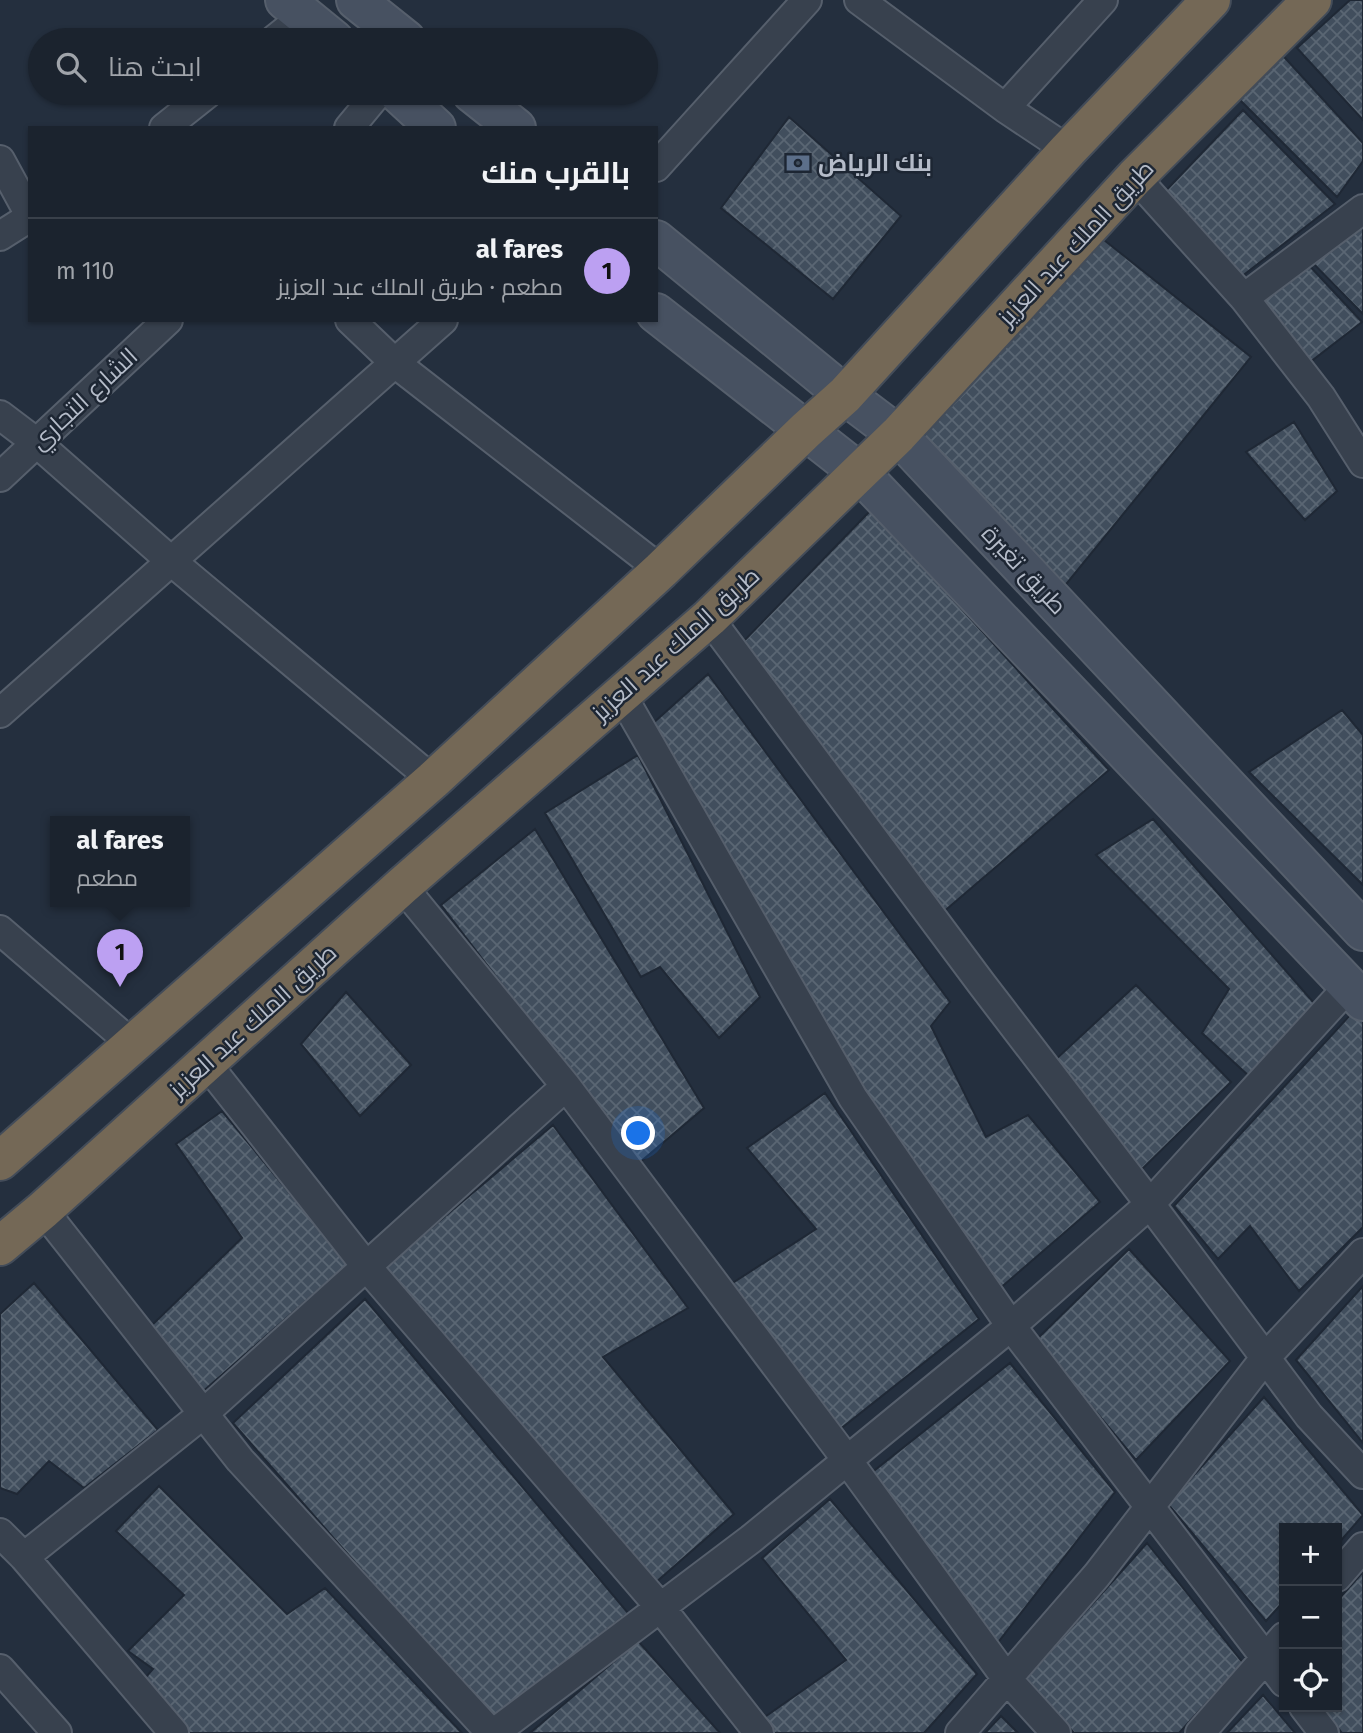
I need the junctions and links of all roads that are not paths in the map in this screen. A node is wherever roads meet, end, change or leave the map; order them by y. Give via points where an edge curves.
1 (807, 0) edge
2 (859, 0) edge
3 (1103, 0) edge
4 (1211, 0) edge
5 (1312, 0) edge
6 (360, 1) edge
7 (294, 8) edge
8 (282, 28) edge
9 (319, 28) edge
10 (392, 28) edge
11 (193, 105) edge
12 (368, 105) edge
13 (411, 105) edge
14 (487, 105) edge
15 (1005, 108) junction
16 (167, 126) edge
17 (351, 126) edge
18 (434, 126) edge
19 (513, 126) edge
20 (1068, 150) junction
21 (0, 160) edge
22 (658, 165) edge
23 (1135, 177) junction
24 (1363, 209) edge
25 (28, 212) edge
26 (28, 217) edge
27 (0, 236) edge
28 (658, 242) edge
29 (1244, 298) junction
30 (658, 315) edge
31 (166, 322) edge
32 (352, 322) edge
33 (441, 322) edge
34 (395, 363) junction
35 (845, 395) junction
36 (0, 415) edge
37 (806, 430) junction
38 (898, 435) junction
39 (37, 443) junction
40 (1363, 463) edge
41 (860, 473) junction
42 (0, 477) edge
43 (171, 561) junction
44 (661, 570) junction
45 (709, 618) junction
46 (621, 695) junction
47 (0, 713) edge
48 (433, 780) junction
49 (402, 887) junction
50 (0, 930) edge
51 (1363, 932) edge
52 (1356, 994) edge
53 (132, 1045) junction
54 (206, 1063) junction
55 (566, 1086) junction
56 (0, 1161) edge
57 (1150, 1204) junction
58 (43, 1210) junction
59 (0, 1246) edge
60 (1363, 1253) edge
61 (366, 1266) junction
62 (1011, 1326) junction
63 (1265, 1358) junction
64 (203, 1414) junction
65 (847, 1460) junction
66 (1363, 1474) edge
67 (1150, 1507) junction
68 (0, 1533) edge
69 (1363, 1547) edge
70 (24, 1558) junction
71 (1342, 1571) edge
72 (660, 1607) junction
73 (1279, 1643) edge
74 (1266, 1658) junction
75 (0, 1669) edge
76 (1279, 1675) edge
77 (1007, 1679) junction
78 (1308, 1712) edge
79 (57, 1733) edge
80 (174, 1733) edge
81 (493, 1733) edge
82 (759, 1733) edge
83 (960, 1733) edge
84 (1056, 1733) edge
85 (1200, 1733) edge
86 (1324, 1733) edge

1 - 22 street
2 - 15 street
3 - 15 street
4 - 20 highway
5 - 23 highway, طريق الملك عبد العزيز
6 - 10 main road
7 - 8 street
7 - 9 main road
11 - 16 street
12 - 17 street
13 - 18 main road
14 - 19 main road
15 - 20 street
20 - 35 highway
21 - 25 street
23 - 29 street
23 - 38 highway, طريق الملك عبد العزيز
24 - 29 street
26 - 27 street
28 - 35 main road, طريق تغيرة
29 - 40 street via 1321,397
30 - 37 main road, طريق تغيرة
31 - 39 street, الشارع التجاري
32 - 34 street
33 - 34 street
34 - 43 street
34 - 44 street
35 - 37 highway
35 - 38 main road, طريق تغيرة
36 - 39 street
37 - 41 main road, طريق تغيرة
37 - 44 highway
38 - 41 highway, طريق الملك عبد العزيز
38 - 51 main road, طريق تغيرة
39 - 42 street, الشارع التجاري
39 - 43 street
41 - 45 highway, طريق الملك عبد العزيز
41 - 52 main road, طريق تغيرة
43 - 47 street
43 - 48 street
44 - 48 highway
45 - 46 highway, طريق الملك عبد العزيز
45 - 57 street
46 - 49 highway, طريق الملك عبد العزيز
46 - 62 street via 853,1098
48 - 53 highway
49 - 54 highway, طريق الملك عبد العزيز
49 - 55 street
50 - 53 street
52 - 57 street
53 - 56 highway
54 - 58 highway, طريق الملك عبد العزيز
54 - 61 street
55 - 61 street
55 - 65 street
57 - 62 street
57 - 63 street
58 - 59 highway, طريق الملك عبد العزيز
58 - 64 street
60 - 63 street
61 - 64 street
61 - 72 street
62 - 65 street
62 - 67 street
63 - 66 street via 1309,1416
63 - 67 street
64 - 70 street
64 - 81 street via 240,1460
65 - 72 street
65 - 77 street
67 - 74 street
67 - 77 street
68 - 70 street
69 - 71 street
70 - 80 street
72 - 81 street
72 - 82 street
73 - 74 street
74 - 76 street
74 - 85 street
75 - 79 street
77 - 83 street
77 - 84 street
78 - 86 street

